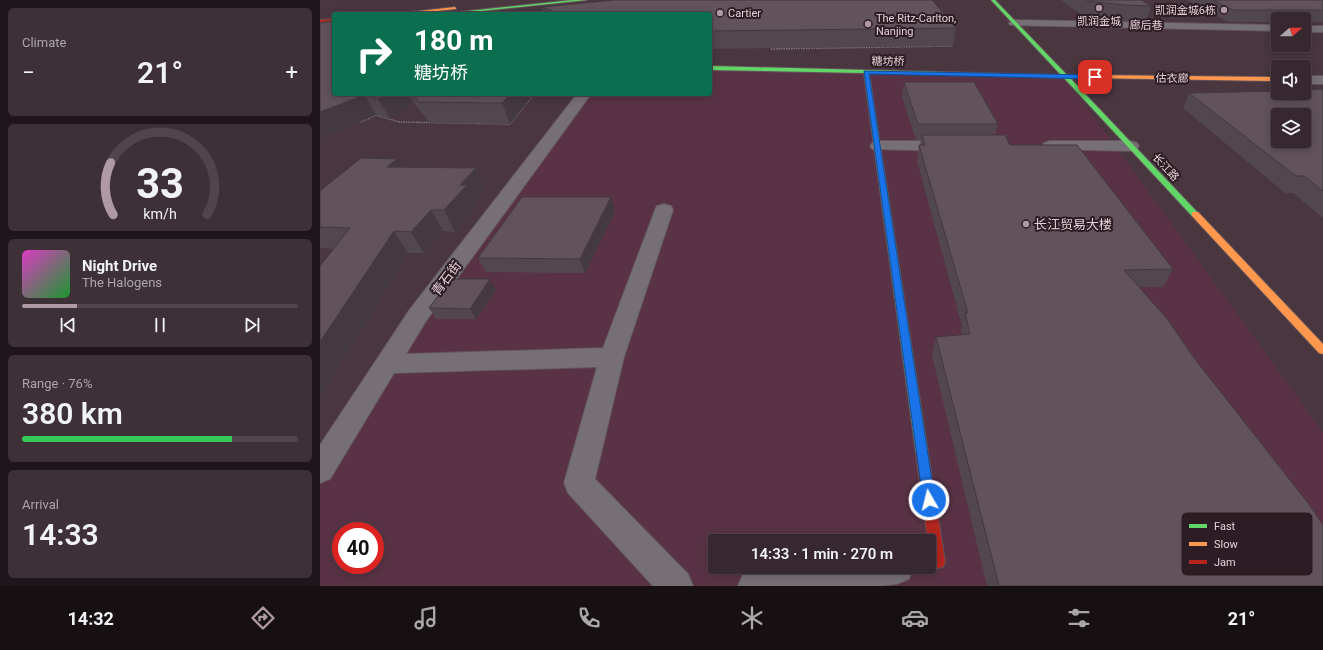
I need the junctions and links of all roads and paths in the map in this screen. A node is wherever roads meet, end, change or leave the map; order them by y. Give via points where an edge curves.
1 (538, 0) edge
2 (585, 0) edge
3 (993, 0) edge
4 (415, 12) edge
5 (462, 12) edge
6 (332, 20) edge
7 (320, 21) edge
8 (1014, 23) junction
9 (332, 24) edge
10 (320, 26) edge
11 (1271, 28) edge
12 (1311, 29) edge
13 (1323, 29) edge
14 (948, 40) edge
15 (770, 49) edge
16 (712, 68) edge
17 (866, 72) junction
18 (1065, 77) junction
19 (1271, 79) edge
20 (1311, 80) edge
21 (1323, 80) edge
22 (532, 96) edge
23 (582, 96) edge
24 (355, 124) edge
25 (878, 146) junction
26 (965, 146) edge
27 (1036, 146) edge
28 (1131, 146) junction
29 (664, 210) dead end
30 (1323, 350) edge
31 (612, 357) junction
32 (387, 364) dead end
33 (320, 470) edge
34 (934, 534) edge
35 (936, 548) edge
36 (936, 562) edge
37 (845, 574) edge
38 (676, 586) edge
39 (756, 586) edge

1 - 4 street
2 - 5 street
3 - 8 street, 长江路
6 - 7 street
8 - 11 street, 廊后巷
8 - 18 street, 长江路
9 - 10 street
12 - 13 street
14 - 15 path via 953,46
16 - 17 street, 糖坊桥
17 - 18 street, 糖坊桥
17 - 25 street
18 - 19 street, 估衣廊
18 - 28 street, 长江路
20 - 21 street
22 - 24 path via 510,124 399,122 376,115
23 - 33 street, 青石街 via 418,315
25 - 26 street
25 - 34 street
27 - 28 street
28 - 30 street, 长江路
29 - 31 street
31 - 32 street
31 - 38 street via 579,483
35 - 36 street
37 - 39 street

